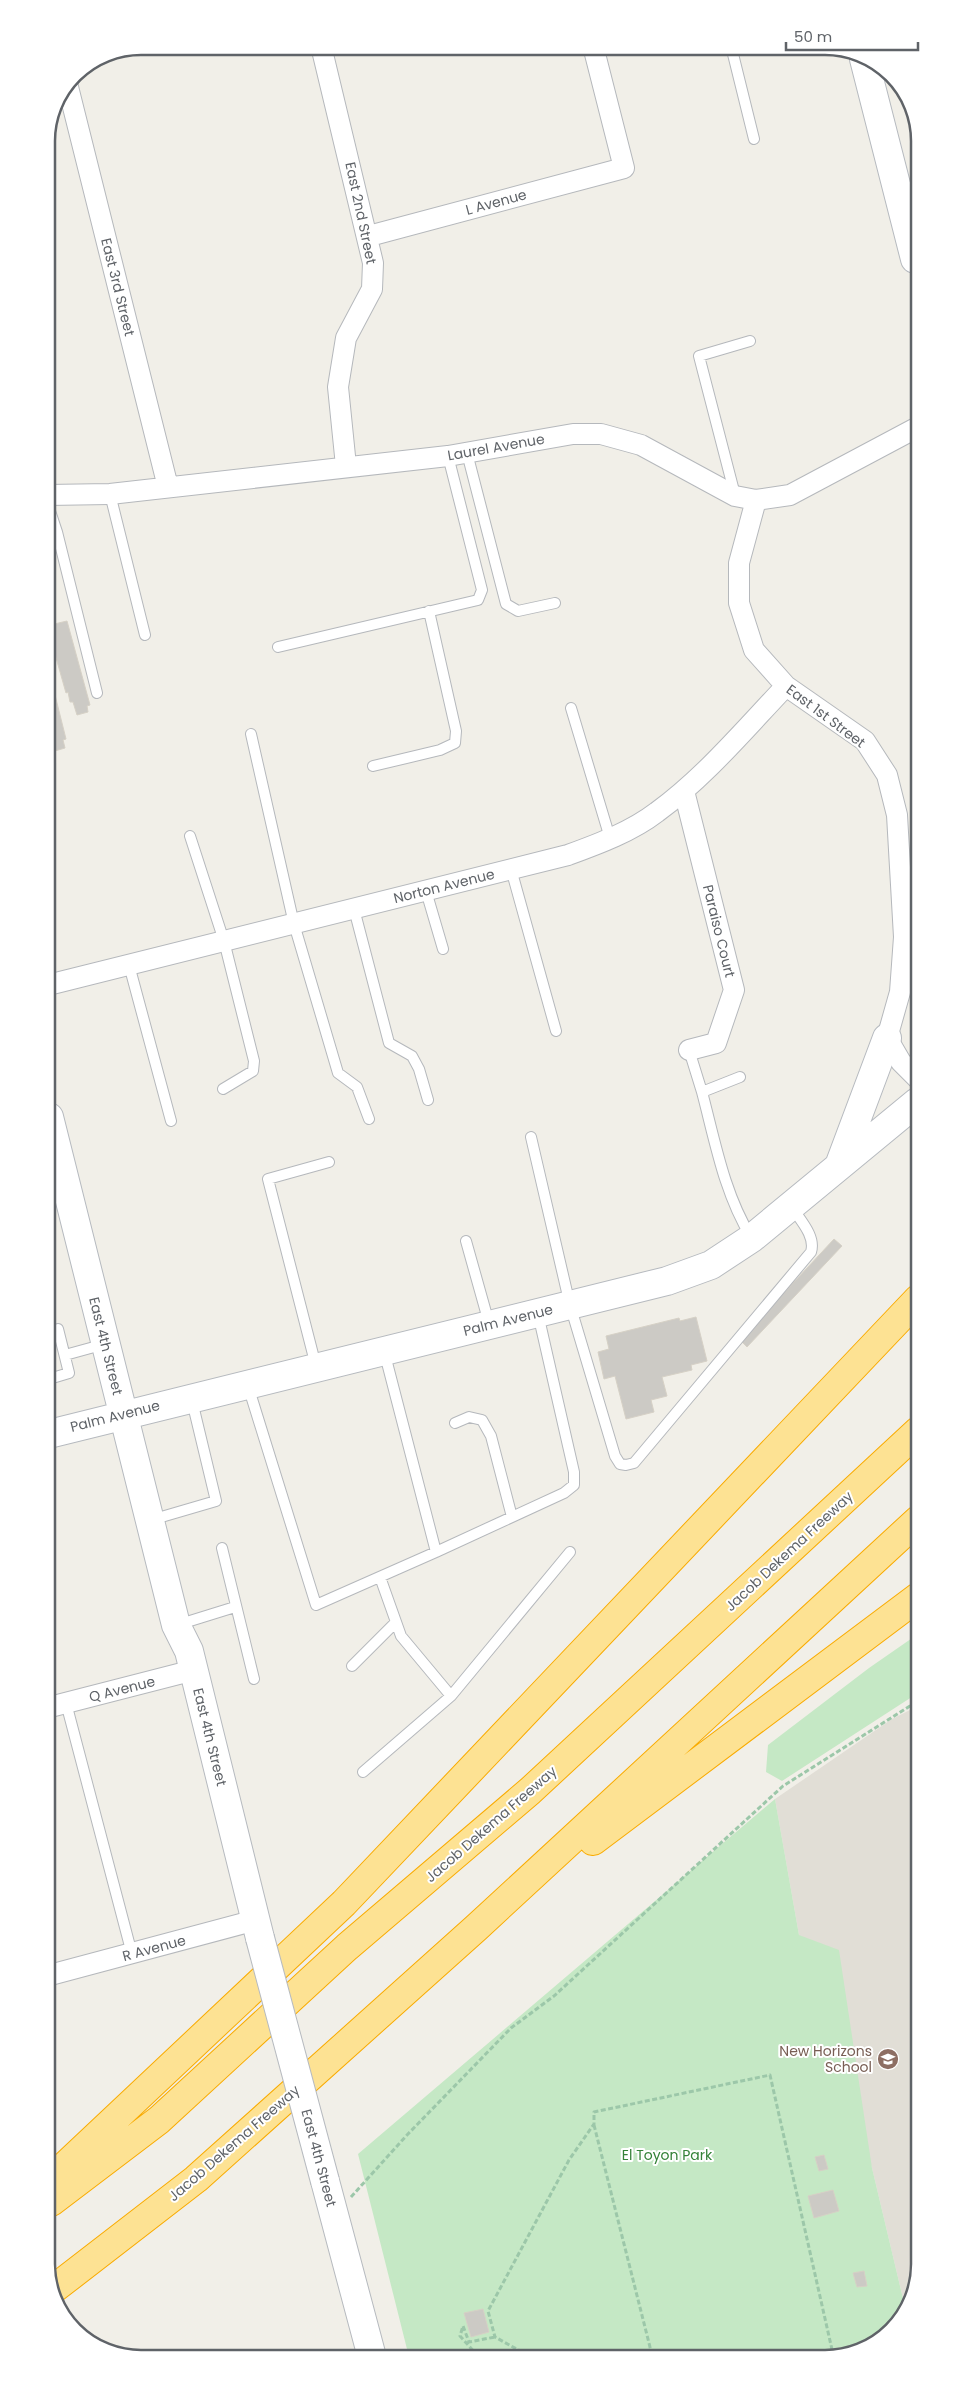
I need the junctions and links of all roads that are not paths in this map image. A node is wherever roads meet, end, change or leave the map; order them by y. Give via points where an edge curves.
1 (323, 55) edge
2 (595, 55) edge
3 (733, 55) edge
4 (866, 65) edge
5 (70, 94) edge
6 (754, 139) dead end
7 (369, 236) junction
8 (911, 243) edge
9 (750, 341) dead end
10 (911, 431) edge
11 (458, 454) junction
12 (346, 466) junction
13 (168, 487) junction
14 (110, 494) junction
15 (55, 495) edge
16 (735, 496) junction
17 (756, 500) junction
18 (55, 533) edge
19 (555, 604) dead end
20 (429, 611) junction
21 (145, 636) dead end
22 (278, 647) dead end
23 (786, 686) junction
24 (97, 693) dead end
25 (571, 708) dead end
26 (250, 734) dead end
27 (373, 766) dead end
28 (684, 791) junction
29 (190, 836) dead end
30 (610, 838) junction
31 (511, 869) junction
32 (426, 890) junction
33 (354, 909) junction
34 (294, 924) junction
35 (224, 941) junction
36 (443, 949) dead end
37 (129, 965) junction
38 (55, 983) edge
39 (556, 1031) dead end
40 (887, 1038) junction
41 (689, 1050) joint
42 (911, 1072) edge
43 (740, 1077) dead end
44 (223, 1089) dead end
45 (702, 1092) junction
46 (428, 1100) dead end
47 (911, 1107) edge
48 (369, 1119) dead end
49 (171, 1121) dead end
50 (531, 1137) dead end
51 (55, 1141) edge
52 (329, 1162) dead end
53 (839, 1166) junction
54 (791, 1206) junction
55 (752, 1238) junction
56 (466, 1241) dead end
57 (570, 1305) junction
58 (911, 1306) edge
59 (538, 1313) junction
60 (489, 1324) junction
61 (58, 1329) dead end
62 (106, 1344) junction
63 (383, 1350) junction
64 (64, 1355) junction
65 (316, 1367) junction
66 (55, 1376) edge
67 (247, 1384) junction
68 (191, 1397) junction
69 (124, 1414) junction
70 (455, 1423) dead end
71 (55, 1430) edge
72 (911, 1437) edge
73 (512, 1517) junction
74 (150, 1520) junction
75 (911, 1526) edge
76 (222, 1548) dead end
77 (436, 1552) junction
78 (570, 1552) dead end
79 (380, 1577) junction
80 (911, 1602) edge
81 (235, 1608) junction
82 (396, 1622) junction
83 (176, 1625) junction
84 (352, 1666) dead end
85 (194, 1670) junction
86 (254, 1679) dead end
87 (451, 1696) junction
88 (58, 1705) edge
89 (363, 1772) dead end
90 (476, 1928) junction
91 (258, 1929) junction
92 (132, 1954) junction
93 (55, 1974) edge
94 (55, 2175) edge
95 (55, 2199) edge
96 (58, 2285) edge
97 (370, 2350) edge

1 - 7 street, East 2nd Street
2 - 7 street, L Avenue via 624,168
3 - 6 lane
4 - 8 street
5 - 13 street, East 3rd Street
7 - 12 street, East 2nd Street via 374,263 372,289 346,338 338,387
9 - 16 lane via 699,356
10 - 17 street, Laurel Avenue via 790,495
11 - 12 street, Laurel Avenue
11 - 16 street, Laurel Avenue via 574,434 601,434 641,445
11 - 19 lane via 506,604 518,611
11 - 20 lane via 482,590 478,600
12 - 13 street, Laurel Avenue
13 - 14 street, Laurel Avenue
14 - 15 street, Laurel Avenue
14 - 21 lane
16 - 17 street, Laurel Avenue
17 - 23 street, East 1st Street via 739,563 739,603 754,650
18 - 24 lane
20 - 22 lane
20 - 27 lane via 456,730 454,743 440,750
23 - 28 street, Norton Avenue
23 - 40 street, East 1st Street via 865,741 887,775 897,815 904,937 900,992
25 - 30 lane
26 - 34 lane
28 - 30 street, Norton Avenue via 656,814
28 - 41 street, Paraiso Court via 734,990 716,1043
29 - 35 lane
30 - 31 street, Norton Avenue via 568,855
31 - 32 street, Norton Avenue
31 - 39 lane
32 - 33 street, Norton Avenue
32 - 36 lane
33 - 34 street, Norton Avenue
33 - 46 lane via 389,1043 412,1056
34 - 35 street, Norton Avenue
34 - 48 lane via 338,1073 357,1087
35 - 37 street, Norton Avenue
35 - 44 lane via 254,1062 253,1071
37 - 38 street, Norton Avenue
37 - 49 lane
40 - 42 street via 900,1062
40 - 53 street
41 - 45 lane
43 - 45 lane
45 - 55 lane via 730,1195
47 - 53 street, Palm Avenue
50 - 57 lane
51 - 62 street, East 4th Street
52 - 65 lane via 268,1179
53 - 54 street, Palm Avenue
54 - 55 street, Palm Avenue
54 - 57 lane via 811,1236 811,1252 634,1462 620,1464 615,1456
55 - 57 street, Palm Avenue via 711,1265 693,1272
56 - 60 lane
57 - 59 street, Palm Avenue
58 - 94 highway via 344,1903
59 - 60 street, Palm Avenue
59 - 73 lane via 574,1472 574,1485 564,1493
60 - 63 street, Palm Avenue
61 - 64 lane
62 - 64 lane
62 - 69 street, East 4th Street
63 - 65 street, Palm Avenue
63 - 77 lane
64 - 66 lane via 69,1373
65 - 67 street, Palm Avenue
67 - 68 street, Palm Avenue
67 - 79 lane via 316,1605
68 - 69 street, Palm Avenue
68 - 74 lane via 216,1501
69 - 71 street, Palm Avenue
69 - 74 street, East 4th Street
70 - 73 lane via 469,1417 482,1420 491,1436
72 - 95 highway, Jacob Dekema Freeway via 530,1791 347,1947 159,2120
73 - 77 lane
74 - 83 street, East 4th Street
75 - 90 highway, Jacob Dekema Freeway
76 - 81 lane
77 - 79 lane
78 - 87 lane
79 - 82 lane
80 - 90 highway
81 - 83 lane
81 - 86 lane
82 - 84 lane
82 - 87 lane via 401,1636
83 - 85 street, East 4th Street
85 - 88 street, Q Avenue
85 - 91 street, East 4th Street
87 - 89 lane
88 - 92 lane
90 - 96 highway, Jacob Dekema Freeway via 196,2178
91 - 92 street, R Avenue
91 - 97 street, East 4th Street, bridge
92 - 93 street, R Avenue

